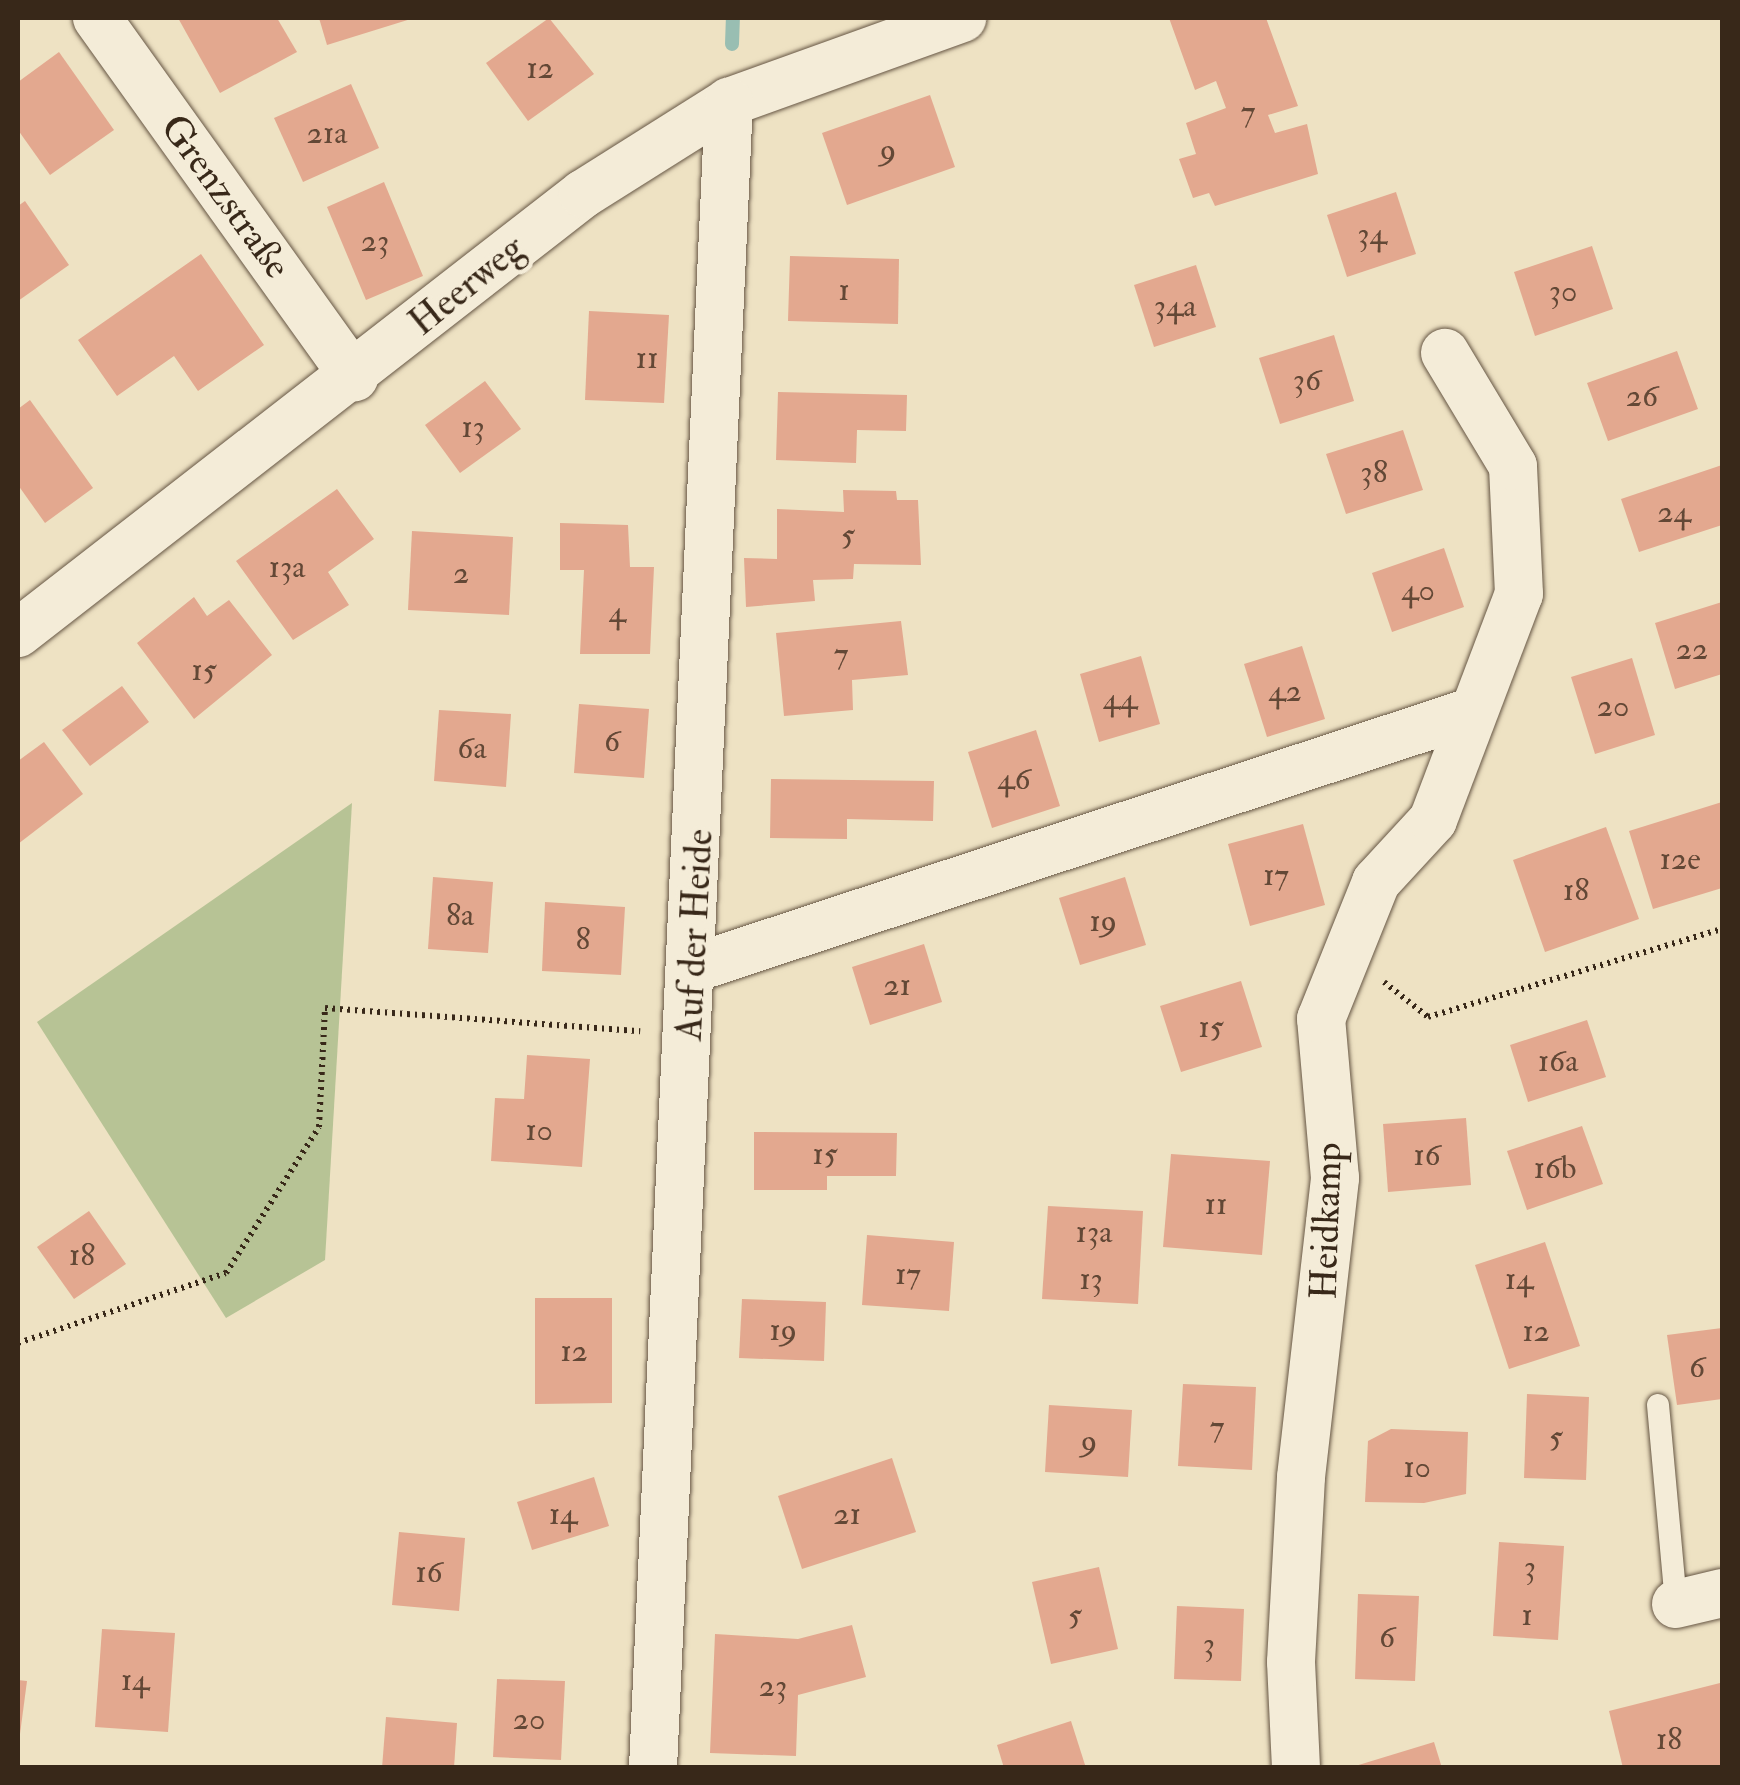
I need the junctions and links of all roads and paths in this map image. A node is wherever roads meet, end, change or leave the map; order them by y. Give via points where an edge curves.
1 (97, 18) edge
2 (962, 18) edge
3 (729, 102) junction
4 (1445, 354) dead end
5 (354, 377) junction
6 (18, 633) edge
7 (1471, 712) junction
8 (1722, 928) edge
9 (1344, 950) junction
10 (694, 968) junction
11 (691, 1034) junction
12 (18, 1343) edge
13 (1658, 1405) dead end
14 (1722, 1594) edge
15 (1676, 1604) joint
16 (652, 1768) edge
17 (1296, 1768) edge

1 - 5 street, Grenzstraße
2 - 3 street, Heerweg
3 - 5 street, Heerweg via 582,194
3 - 10 street, Auf der Heide
4 - 7 street, Heidkamp via 1513,466 1519,594
5 - 6 street, Heerweg
7 - 9 street, Heidkamp via 1433,820 1376,882
7 - 10 street
8 - 9 path via 1428,1016
9 - 17 street, Heidkamp via 1320,1020 1336,1178 1301,1477 1291,1662
10 - 11 street, Auf der Heide
11 - 12 path via 325,1008 319,1127 226,1274
11 - 16 street, Auf der Heide
13 - 15 lane
14 - 15 street

